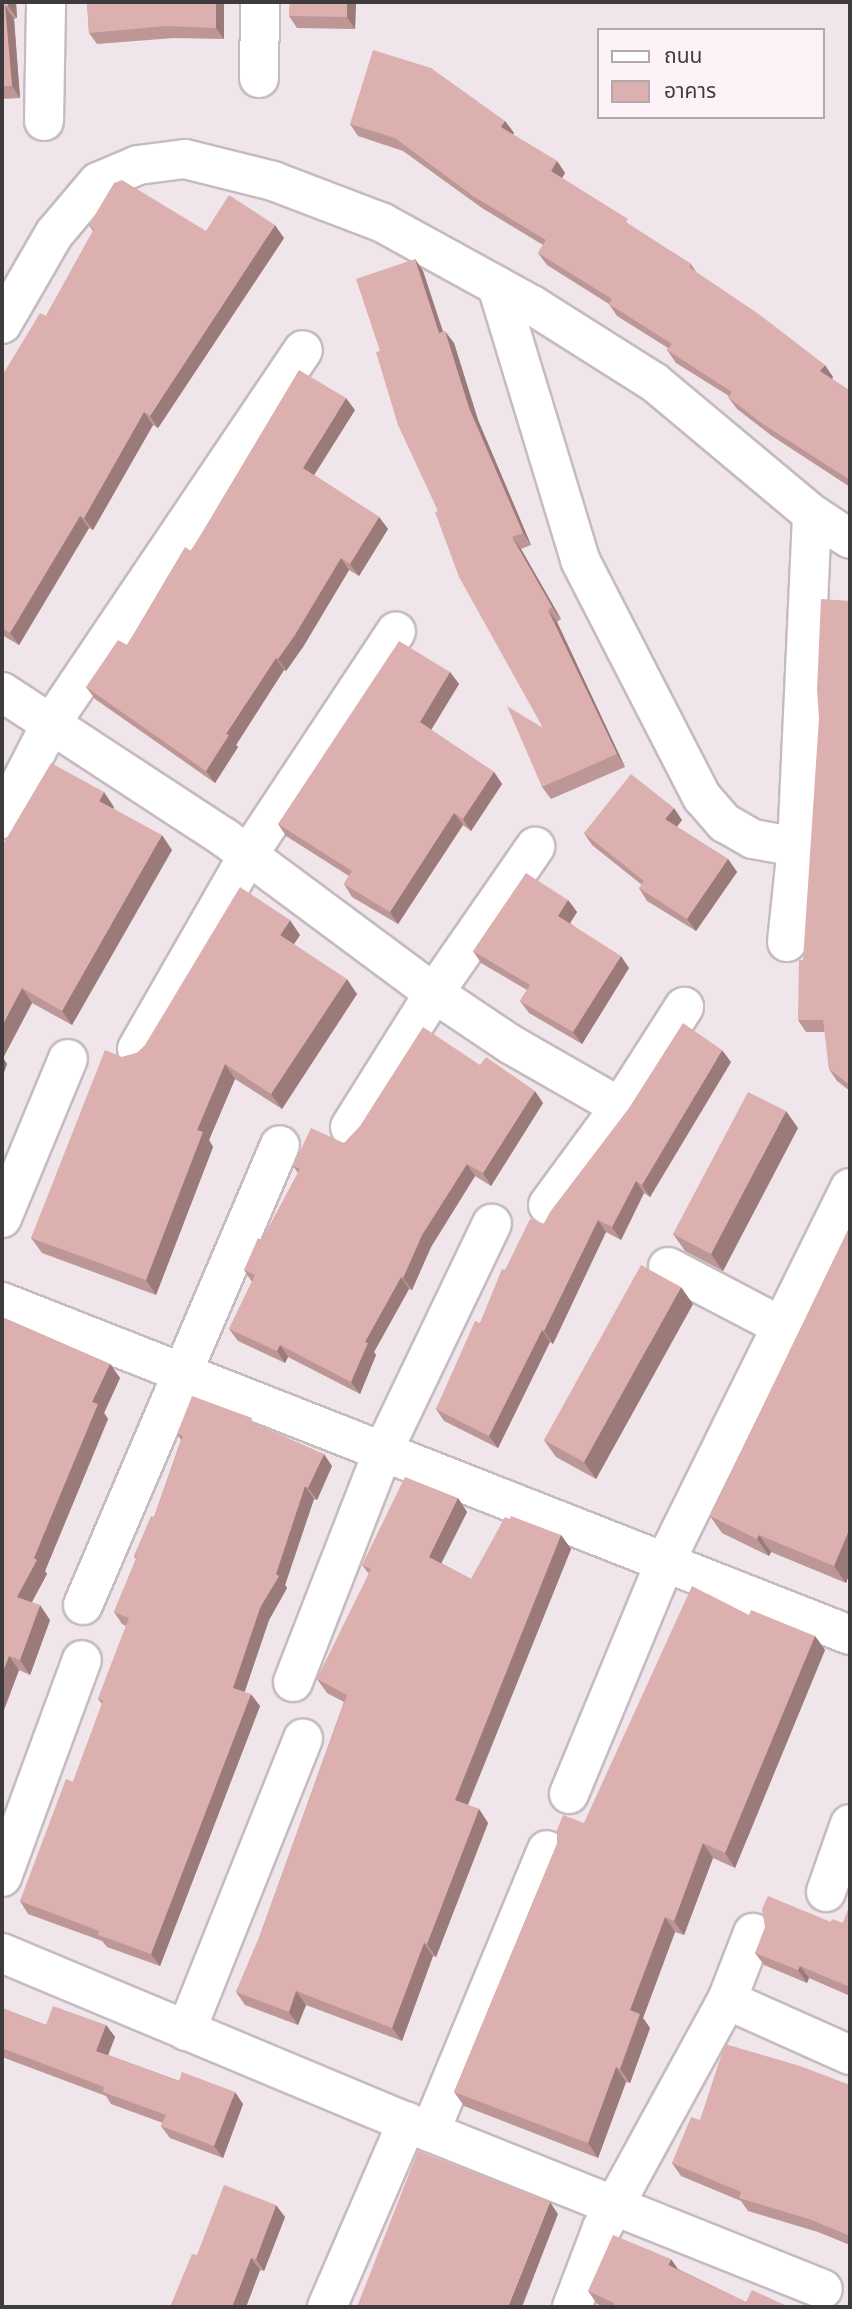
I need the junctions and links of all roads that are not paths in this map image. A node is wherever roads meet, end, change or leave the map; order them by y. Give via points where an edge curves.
1 (46, 2) edge
2 (260, 2) edge
3 (259, 78) dead end
4 (44, 121) dead end
5 (496, 286) junction
6 (2, 324) edge
7 (303, 350) dead end
8 (812, 514) junction
9 (850, 539) edge
10 (396, 631) dead end
11 (2, 692) edge
12 (50, 725) junction
13 (2, 819) edge
14 (535, 847) dead end
15 (797, 847) junction
16 (248, 855) junction
17 (787, 942) dead end
18 (434, 993) junction
19 (684, 1007) dead end
20 (137, 1048) dead end
21 (68, 1059) dead end
22 (620, 1107) junction
23 (350, 1126) dead end
24 (281, 1145) dead end
25 (850, 1188) edge
26 (548, 1205) dead end
27 (2, 1218) edge
28 (492, 1224) dead end
29 (668, 1267) dead end
30 (2, 1302) edge
31 (783, 1327) junction
32 (183, 1373) junction
33 (383, 1451) junction
34 (665, 1562) junction
35 (83, 1605) dead end
36 (850, 1635) edge
37 (82, 1660) dead end
38 (293, 1682) dead end
39 (303, 1739) dead end
40 (569, 1794) dead end
41 (850, 1824) edge
42 (547, 1850) dead end
43 (2, 1877) edge
44 (827, 1892) dead end
45 (753, 1933) dead end
46 (2, 1953) edge
47 (727, 2000) junction
48 (186, 2031) junction
49 (850, 2055) edge
50 (418, 2127) junction
51 (616, 2206) junction
52 (823, 2289) dead end
53 (327, 2307) edge
54 (572, 2307) edge

1 - 4 street
2 - 3 street
5 - 6 street via 383,223 273,181 185,159 138,166 98,182 54,234
5 - 8 street via 654,382
5 - 15 street via 580,560 702,797 725,823 752,839
7 - 12 street
8 - 9 street
8 - 15 street
10 - 16 street
11 - 12 street
12 - 13 street
12 - 16 street
14 - 18 street
15 - 17 street
16 - 18 street
16 - 20 street
18 - 22 street via 510,1044
18 - 23 street
19 - 22 street
21 - 27 street
22 - 26 street
24 - 32 street
25 - 31 street
28 - 33 street
29 - 31 street
30 - 32 street
31 - 34 street
32 - 33 street
32 - 35 street
33 - 34 street
33 - 38 street
34 - 36 street
34 - 40 street
37 - 43 street
39 - 48 street
41 - 44 street
42 - 50 street
45 - 47 street
46 - 48 street
47 - 49 street
47 - 51 street
48 - 50 street
50 - 51 street
50 - 53 street
51 - 52 street
51 - 54 street via 602,2228

